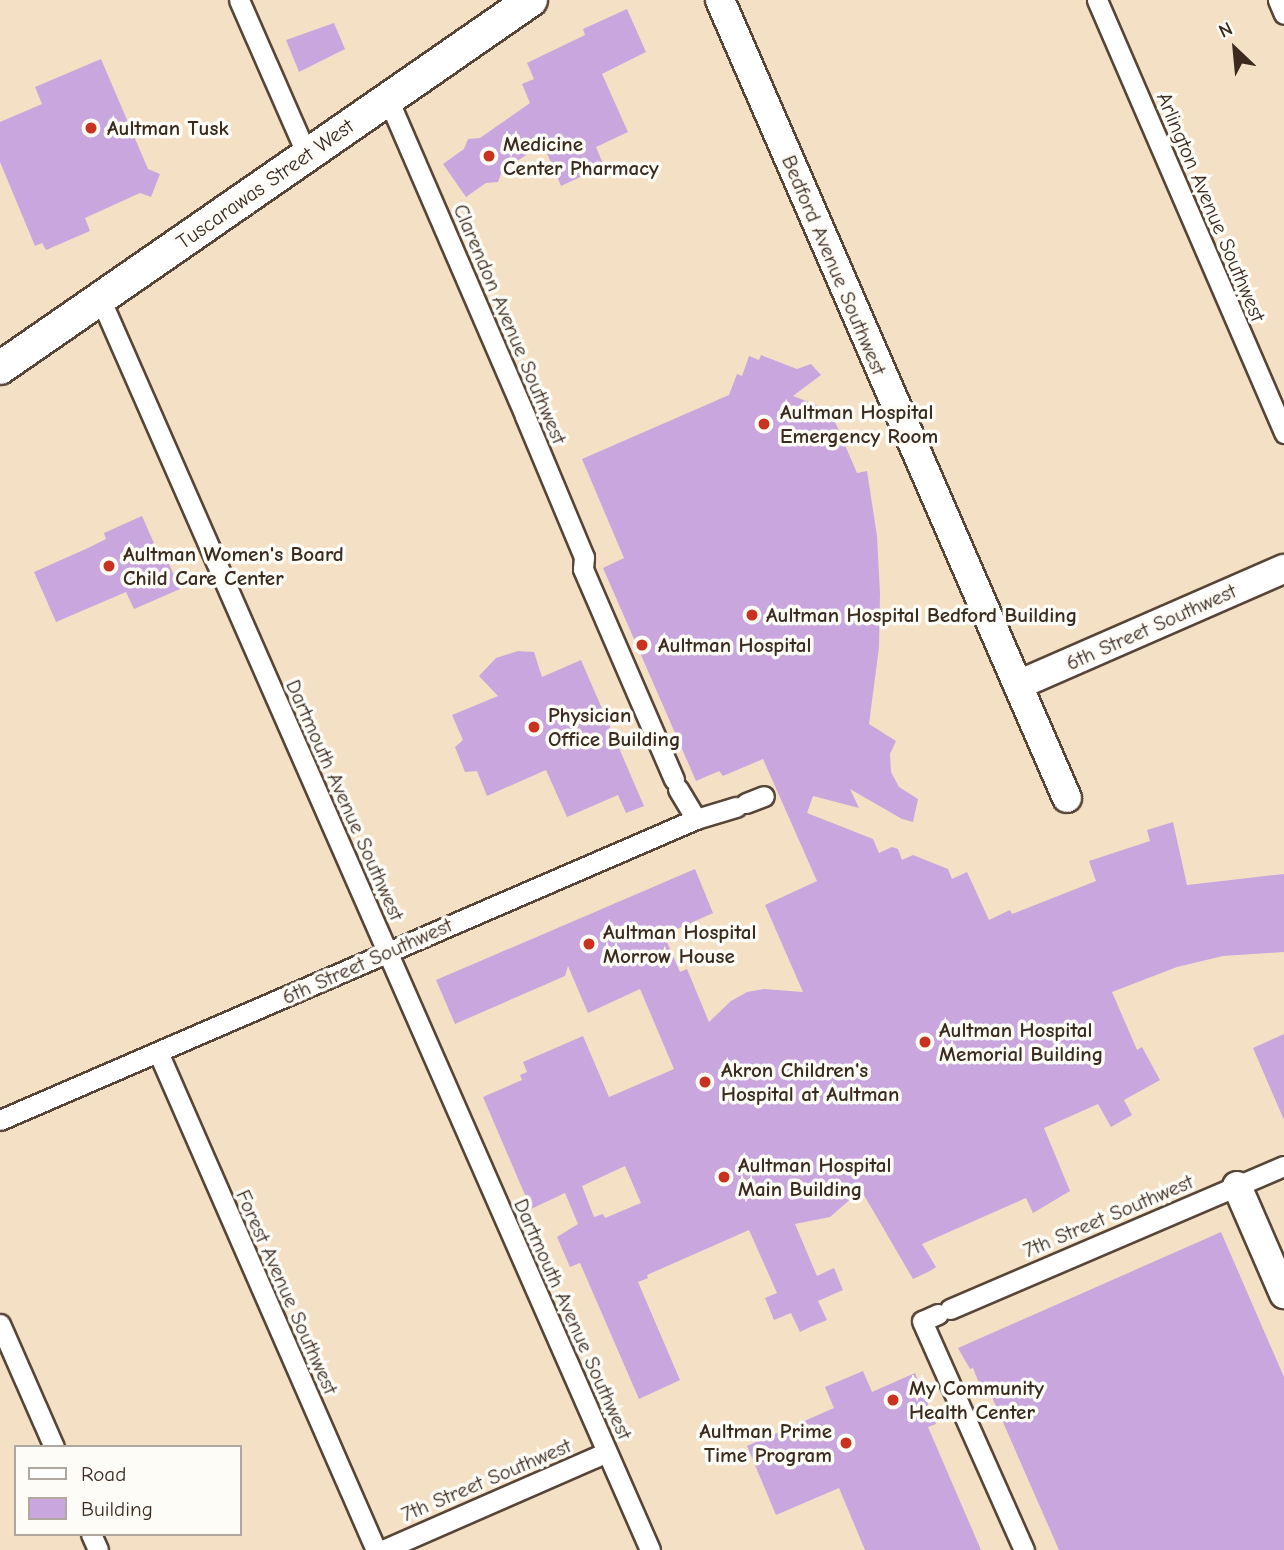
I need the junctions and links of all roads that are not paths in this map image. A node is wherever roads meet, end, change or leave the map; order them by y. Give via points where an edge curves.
1 (239, 0) edge
2 (531, 0) edge
3 (720, 0) edge
4 (1097, 0) edge
5 (1278, 0) edge
6 (1284, 13) edge
7 (388, 99) junction
8 (307, 155) junction
9 (100, 298) junction
10 (0, 368) edge
11 (1284, 433) edge
12 (1284, 569) edge
13 (1018, 685) junction
14 (1067, 798) dead end
15 (749, 802) dead end
16 (696, 819) junction
17 (387, 952) junction
18 (158, 1052) junction
19 (0, 1120) edge
20 (1284, 1166) edge
21 (1237, 1186) junction
22 (1284, 1294) edge
23 (0, 1324) edge
24 (53, 1445) edge
25 (607, 1452) junction
26 (376, 1550) edge
27 (383, 1550) edge
28 (650, 1550) edge
29 (1024, 1550) edge

1 - 8 street
2 - 7 main road, Tuscarawas Street West
3 - 13 street, Bedford Avenue Southwest
4 - 11 street, Arlington Avenue Southwest
5 - 6 street
7 - 8 main road, Tuscarawas Street West
7 - 16 street, Clarendon Avenue Southwest via 584,557 583,569 676,784
8 - 9 main road, Tuscarawas Street West
9 - 10 main road, Tuscarawas Street West
9 - 17 street, Dartmouth Avenue Southwest
12 - 13 street, 6th Street Southwest
13 - 14 street, Bedford Avenue Southwest
15 - 16 street, 6th Street Southwest
16 - 17 street, 6th Street Southwest
17 - 18 street, 6th Street Southwest
17 - 25 street, Dartmouth Avenue Southwest
18 - 19 street, 6th Street Southwest
18 - 26 street, Forest Avenue Southwest
20 - 21 street, 7th Street Southwest
21 - 22 street
21 - 29 street, 7th Street Southwest via 937,1314
23 - 24 street
25 - 27 street, 7th Street Southwest
25 - 28 street, Dartmouth Avenue Southwest

